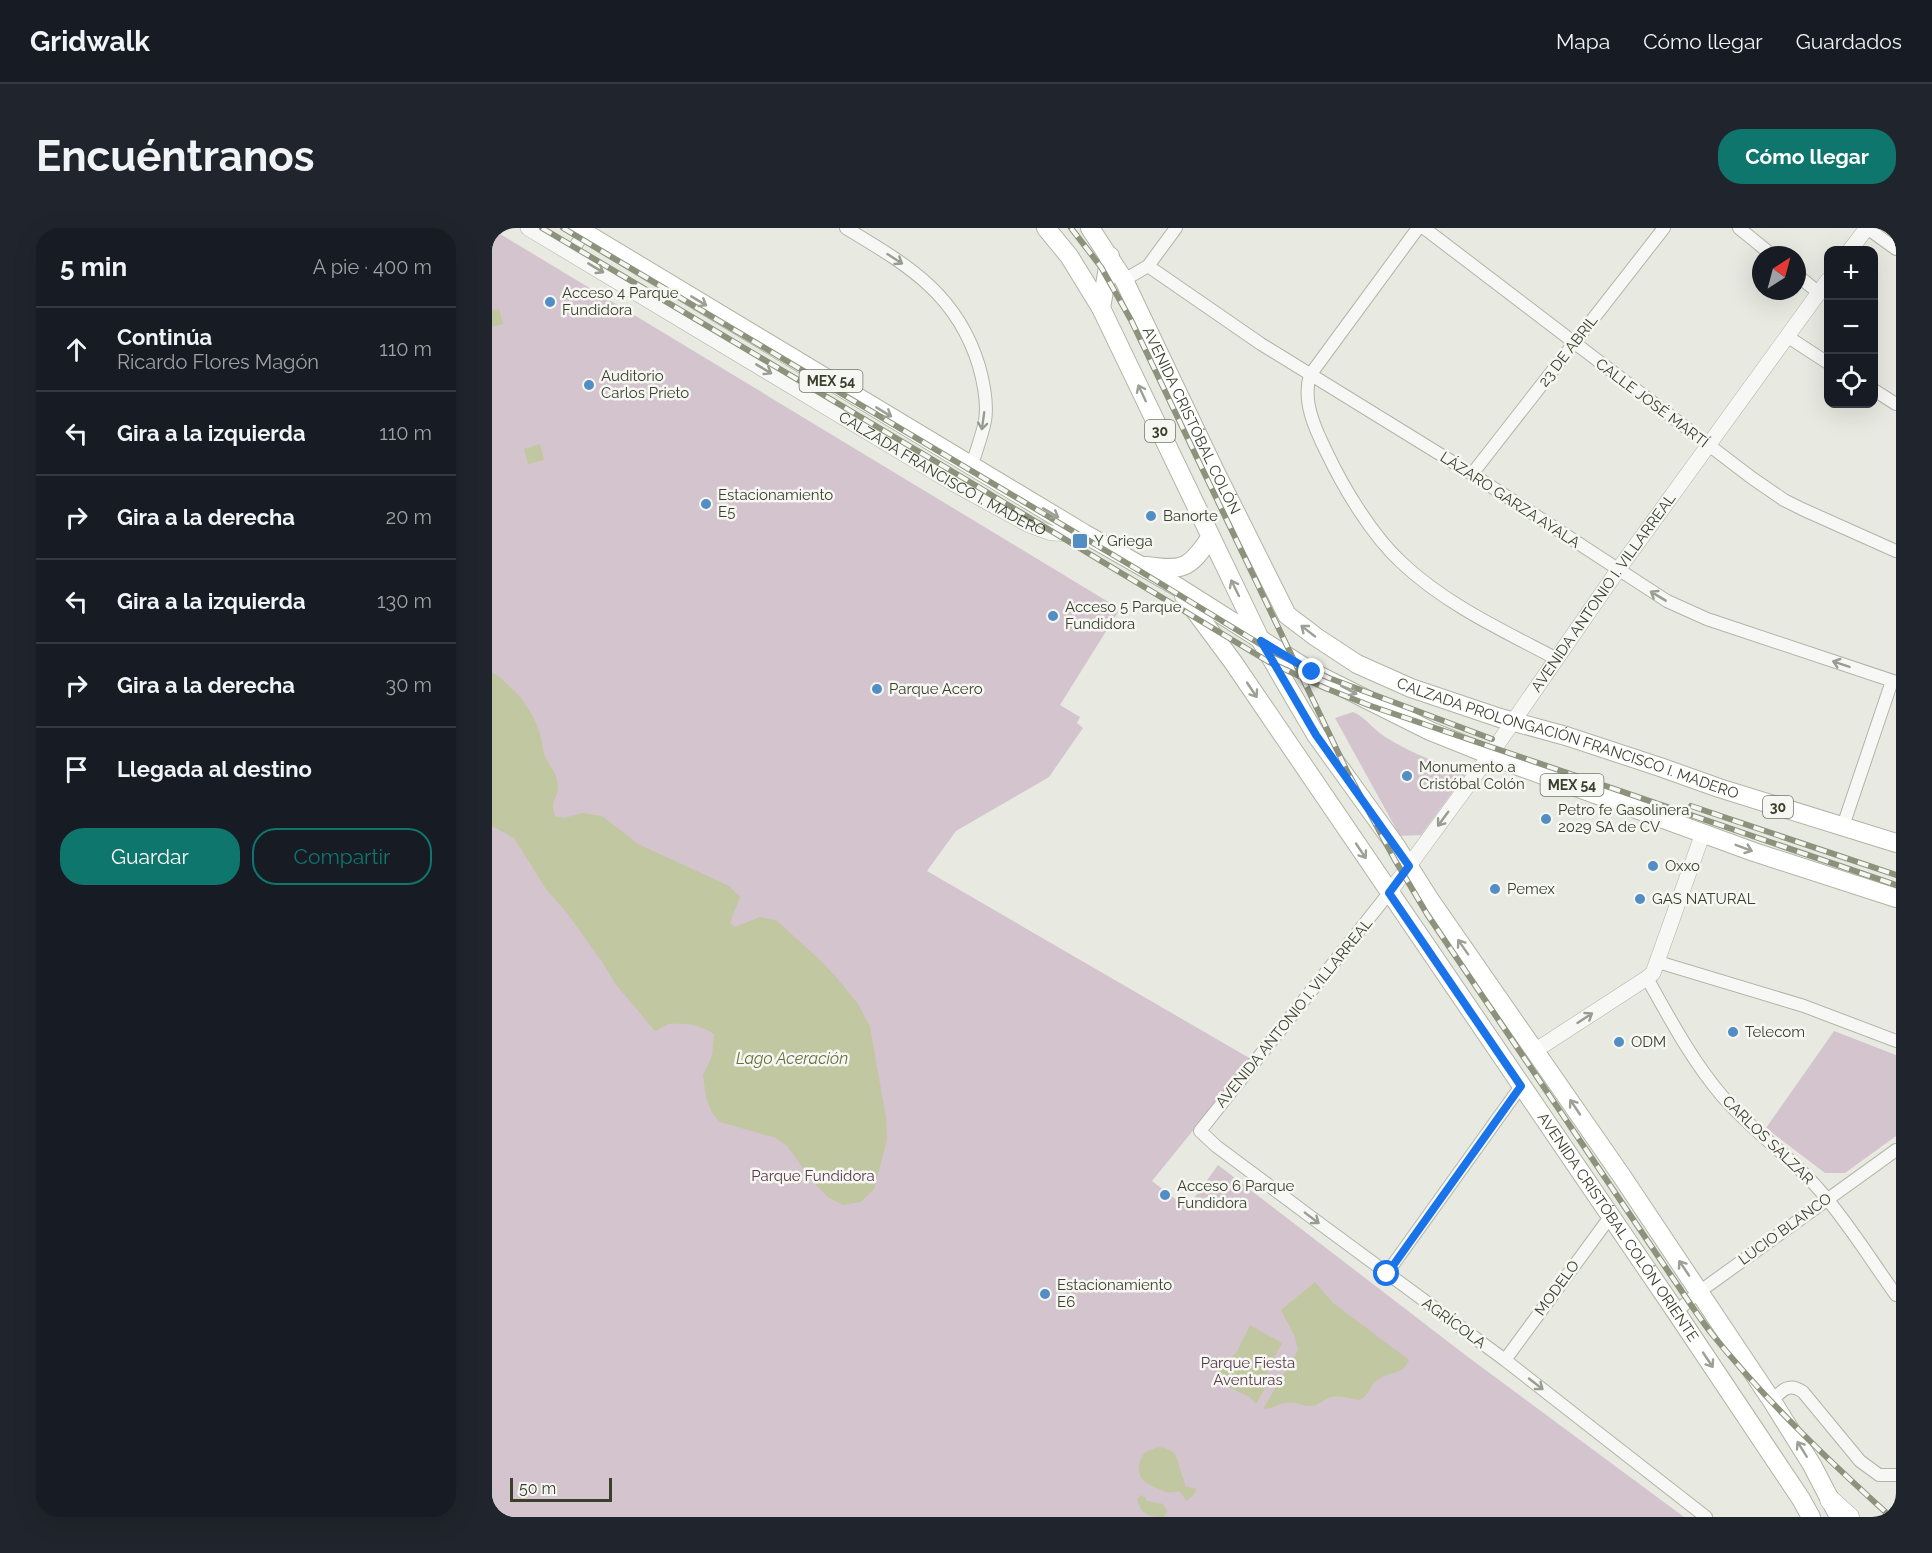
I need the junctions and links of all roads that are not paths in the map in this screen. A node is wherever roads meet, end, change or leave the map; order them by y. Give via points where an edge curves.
1 (528, 228) edge
2 (846, 228) edge
3 (1046, 228) edge
4 (1090, 228) edge
5 (1176, 228) edge
6 (1418, 228) edge
7 (1424, 228) edge
8 (1664, 228) edge
9 (1739, 228) edge
10 (1867, 228) edge
11 (583, 229) edge
12 (1761, 246) edge
13 (1853, 246) edge
14 (1896, 249) edge
15 (571, 253) junction
16 (1110, 256) junction
17 (1148, 266) junction
18 (1124, 280) junction
19 (1806, 282) edge
20 (1824, 286) edge
21 (1819, 293) junction
22 (1101, 308) junction
23 (1788, 337) junction
24 (1574, 344) junction
25 (1824, 360) edge
26 (1310, 375) junction
27 (1878, 393) edge
28 (1896, 404) edge
29 (1708, 446) junction
30 (972, 465) junction
31 (1472, 474) junction
32 (1085, 534) junction
33 (1210, 538) junction
34 (1896, 550) edge
35 (1138, 565) junction
36 (1618, 570) junction
37 (1178, 587) junction
38 (1287, 615) joint
39 (1261, 641) junction
40 (1218, 642) joint
41 (1556, 658) junction
42 (1894, 682) edge
43 (1514, 721) junction
44 (1490, 755) junction
45 (1843, 826) junction
46 (1704, 833) junction
47 (1896, 843) edge
48 (1409, 866) junction
49 (1389, 893) junction
50 (1896, 898) edge
51 (1658, 962) junction
52 (1647, 978) junction
53 (1896, 1041) edge
54 (1536, 1050) junction
55 (1521, 1086) junction
56 (1200, 1131) joint
57 (1896, 1150) edge
58 (1827, 1198) junction
59 (1610, 1217) junction
60 (1387, 1274) junction
61 (1699, 1292) junction
62 (1896, 1295) edge
63 (1676, 1312) junction
64 (1505, 1360) junction
65 (1772, 1401) junction
66 (1896, 1475) edge
67 (1835, 1509) edge
68 (1706, 1517) edge
69 (1811, 1517) edge
70 (1849, 1517) edge

1 - 15 street, CALZADA FRANCISCO I. MADERO
2 -> 30 street via 900,261 937,291 958,318 974,349 984,386 985,419
3 - 22 main road, 30 via 1069,256
4 - 16 main road, AVENIDA CRISTÓBAL COLÓN / 30
5 - 17 street
6 - 26 street
7 - 24 street, CALLE JOSÉ MARTÍ
8 - 24 street, 23 DE ABRIL
9 - 12 street
10 - 13 street
10 - 14 street
11 - 15 street
11 -> 30 main road, CALZADA FRANCISCO I. MADERO / MEX 54
15 -> 32 street, CALZADA FRANCISCO I. MADERO via 1014,518 1051,533
16 - 18 main road, AVENIDA CRISTÓBAL COLÓN / 30
16 - 22 main road
17 - 18 street
17 - 26 street, LÁZARO GARZA AYALA
18 - 38 main road, AVENIDA CRISTÓBAL COLÓN / 30
19 - 21 street
20 - 21 street, AVENIDA ANTONIO I. VILLARREAL
21 - 23 street, AVENIDA ANTONIO I. VILLARREAL
33 -> 22 main road, 30
23 - 25 street
23 - 29 street, AVENIDA ANTONIO I. VILLARREAL
24 - 29 street, CALLE JOSÉ MARTÍ
24 - 31 street, 23 DE ABRIL
26 - 31 street, LÁZARO GARZA AYALA
26 - 41 street via 1306,387 1308,405 1317,434 1366,521 1400,561 1461,607
27 - 28 street
29 - 34 street, CALLE JOSÉ MARTÍ via 1784,500
29 - 36 street, AVENIDA ANTONIO I. VILLARREAL
30 -> 32 main road, CALZADA FRANCISCO I. MADERO / MEX 54
31 - 36 street, LÁZARO GARZA AYALA
32 - 35 main road, CALZADA FRANCISCO I. MADERO / MEX 54
33 - 35 main road via 1194,561 1185,566
39 -> 33 main road, 30
35 - 37 main road, CALZADA FRANCISCO I. MADERO / MEX 54
36 - 41 street, AVENIDA ANTONIO I. VILLARREAL
42 -> 36 street, LÁZARO GARZA AYALA via 1707,619 1667,601
37 - 39 main road, CALZADA FRANCISCO I. MADERO / MEX 54
37 - 40 main road, CALZADA FRANCISCO I. MADERO
43 -> 38 main road, CALZADA PROLONGACIÓN FRANCISCO I. MADERO / 30 via 1410,688 1357,664
39 -> 44 main road, CALZADA PROLONGACIÓN FRANCISCO I. MADERO / MEX 54 via 1312,672 1430,731
39 - 48 main road via 1316,735
40 -> 49 main road, AVENIDA CRISTÓBAL COLÓN ORIENTE
41 - 43 street, AVENIDA ANTONIO I. VILLARREAL
42 - 45 street
43 - 44 street, AVENIDA ANTONIO I. VILLARREAL
43 - 45 main road, CALZADA PROLONGACIÓN FRANCISCO I. MADERO / 30
44 - 46 main road, CALZADA PROLONGACIÓN FRANCISCO I. MADERO / MEX 54
44 -> 48 street, AVENIDA ANTONIO I. VILLARREAL
45 - 47 main road, CALZADA PROLONGACIÓN FRANCISCO I. MADERO / 30
46 -> 50 main road, CALZADA PROLONGACIÓN FRANCISCO I. MADERO / MEX 54
46 - 51 street
48 - 49 street, AVENIDA ANTONIO I. VILLARREAL
54 -> 48 main road
49 - 55 main road, AVENIDA CRISTÓBAL COLÓN ORIENTE
49 - 56 street, AVENIDA ANTONIO I. VILLARREAL
51 - 52 street
51 - 53 street via 1804,1006
54 -> 52 street
52 - 58 street, CARLOS SALZAR via 1697,1064 1723,1097
61 -> 54 main road
55 - 59 main road, AVENIDA CRISTÓBAL COLÓN ORIENTE
55 - 60 street
56 -> 60 street, AGRÍCOLA
57 - 58 street, LUCIO BLANCO
58 - 61 street, LUCIO BLANCO
58 - 62 street, CARLOS SALZAR
59 - 63 main road, AVENIDA CRISTÓBAL COLÓN ORIENTE
59 - 64 street, MODELO
60 - 64 street, AGRÍCOLA
61 - 63 street, LUCIO BLANCO
61 - 65 main road
63 -> 69 main road, AVENIDA CRISTÓBAL COLÓN ORIENTE
64 -> 68 street, AGRÍCOLA
65 - 66 street via 1785,1387 1798,1389 1860,1461 1879,1475
67 -> 65 main road
67 - 70 highway

